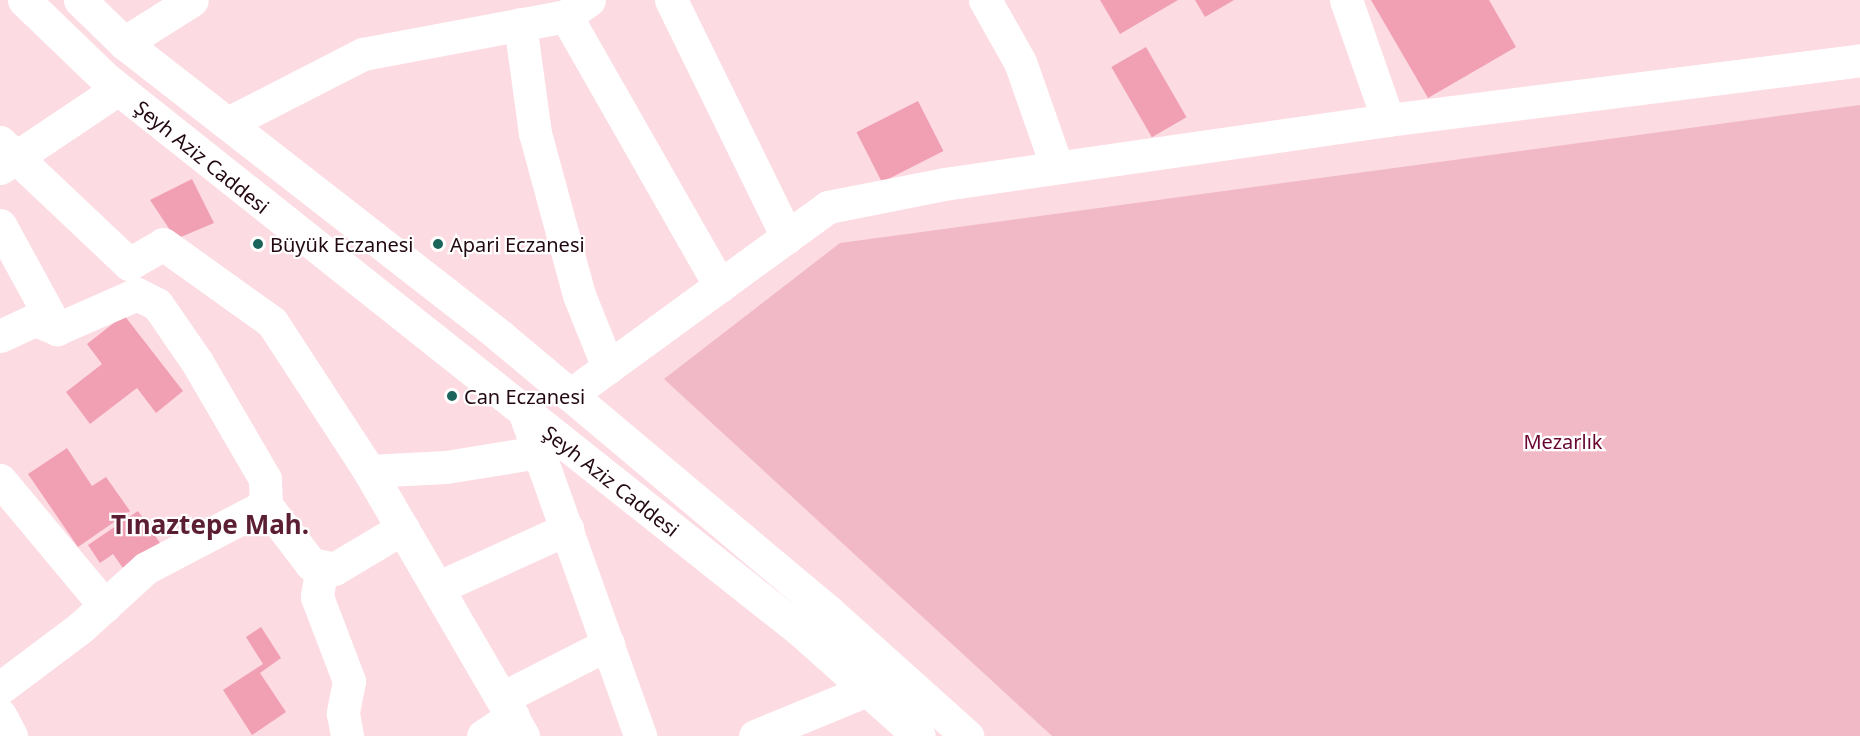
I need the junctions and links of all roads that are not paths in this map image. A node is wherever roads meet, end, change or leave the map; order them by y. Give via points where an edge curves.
1 (24, 0) edge
2 (80, 0) edge
3 (192, 0) edge
4 (671, 0) edge
5 (985, 0) edge
6 (1346, 0) edge
7 (578, 8) edge
8 (520, 24) junction
9 (124, 43) junction
10 (1860, 60) edge
11 (118, 89) junction
12 (1388, 120) junction
13 (228, 123) junction
14 (6, 156) edge
15 (1057, 167) junction
16 (0, 225) edge
17 (788, 237) junction
18 (720, 285) junction
19 (57, 329) junction
20 (0, 336) edge
21 (608, 368) junction
22 (570, 395) junction
23 (525, 414) junction
24 (538, 452) junction
25 (369, 471) junction
26 (0, 480) edge
27 (266, 505) junction
28 (403, 528) junction
29 (567, 529) junction
30 (321, 570) junction
31 (438, 587) junction
32 (105, 606) junction
33 (608, 644) junction
34 (0, 688) edge
35 (867, 690) junction
36 (0, 715) edge
37 (513, 716) edge
38 (761, 735) edge
39 (11, 736) edge
40 (347, 736) edge
41 (483, 736) edge
42 (640, 736) edge
43 (919, 736) edge
44 (967, 736) edge

1 - 11 street, Şeyh Aziz Caddesi
2 - 9 street, Şeyh Aziz Caddesi
3 - 9 street
4 - 17 street
5 - 15 street via 1020,62
6 - 12 street
7 - 8 street
7 - 18 street
8 - 13 street via 363,54
8 - 21 street via 535,133 579,295
9 - 13 street, Şeyh Aziz Caddesi
10 - 12 street
11 - 14 street
11 - 23 street, Şeyh Aziz Caddesi
12 - 15 street
13 - 22 street, Şeyh Aziz Caddesi
14 - 25 street via 129,264 163,244 272,322
15 - 17 street via 828,207
16 - 19 street
17 - 18 street
18 - 21 street
19 - 20 street via 35,320
19 - 27 street via 118,299 137,294 157,304 265,479
21 - 22 street
22 - 44 street, Şeyh Aziz Caddesi via 829,612
23 - 24 street
23 - 35 street, Şeyh Aziz Caddesi via 800,630
24 - 25 street via 446,466
24 - 29 street
25 - 28 street
26 - 32 street
27 - 30 street
27 - 32 street via 146,568
28 - 30 street via 334,569
28 - 31 street
29 - 31 street
29 - 33 street
30 - 40 street via 317,597 349,681 343,713
31 - 37 street
32 - 34 street
33 - 37 street
33 - 42 street
35 - 38 street
35 - 43 street, Şeyh Aziz Caddesi
36 - 39 street
37 - 41 street

